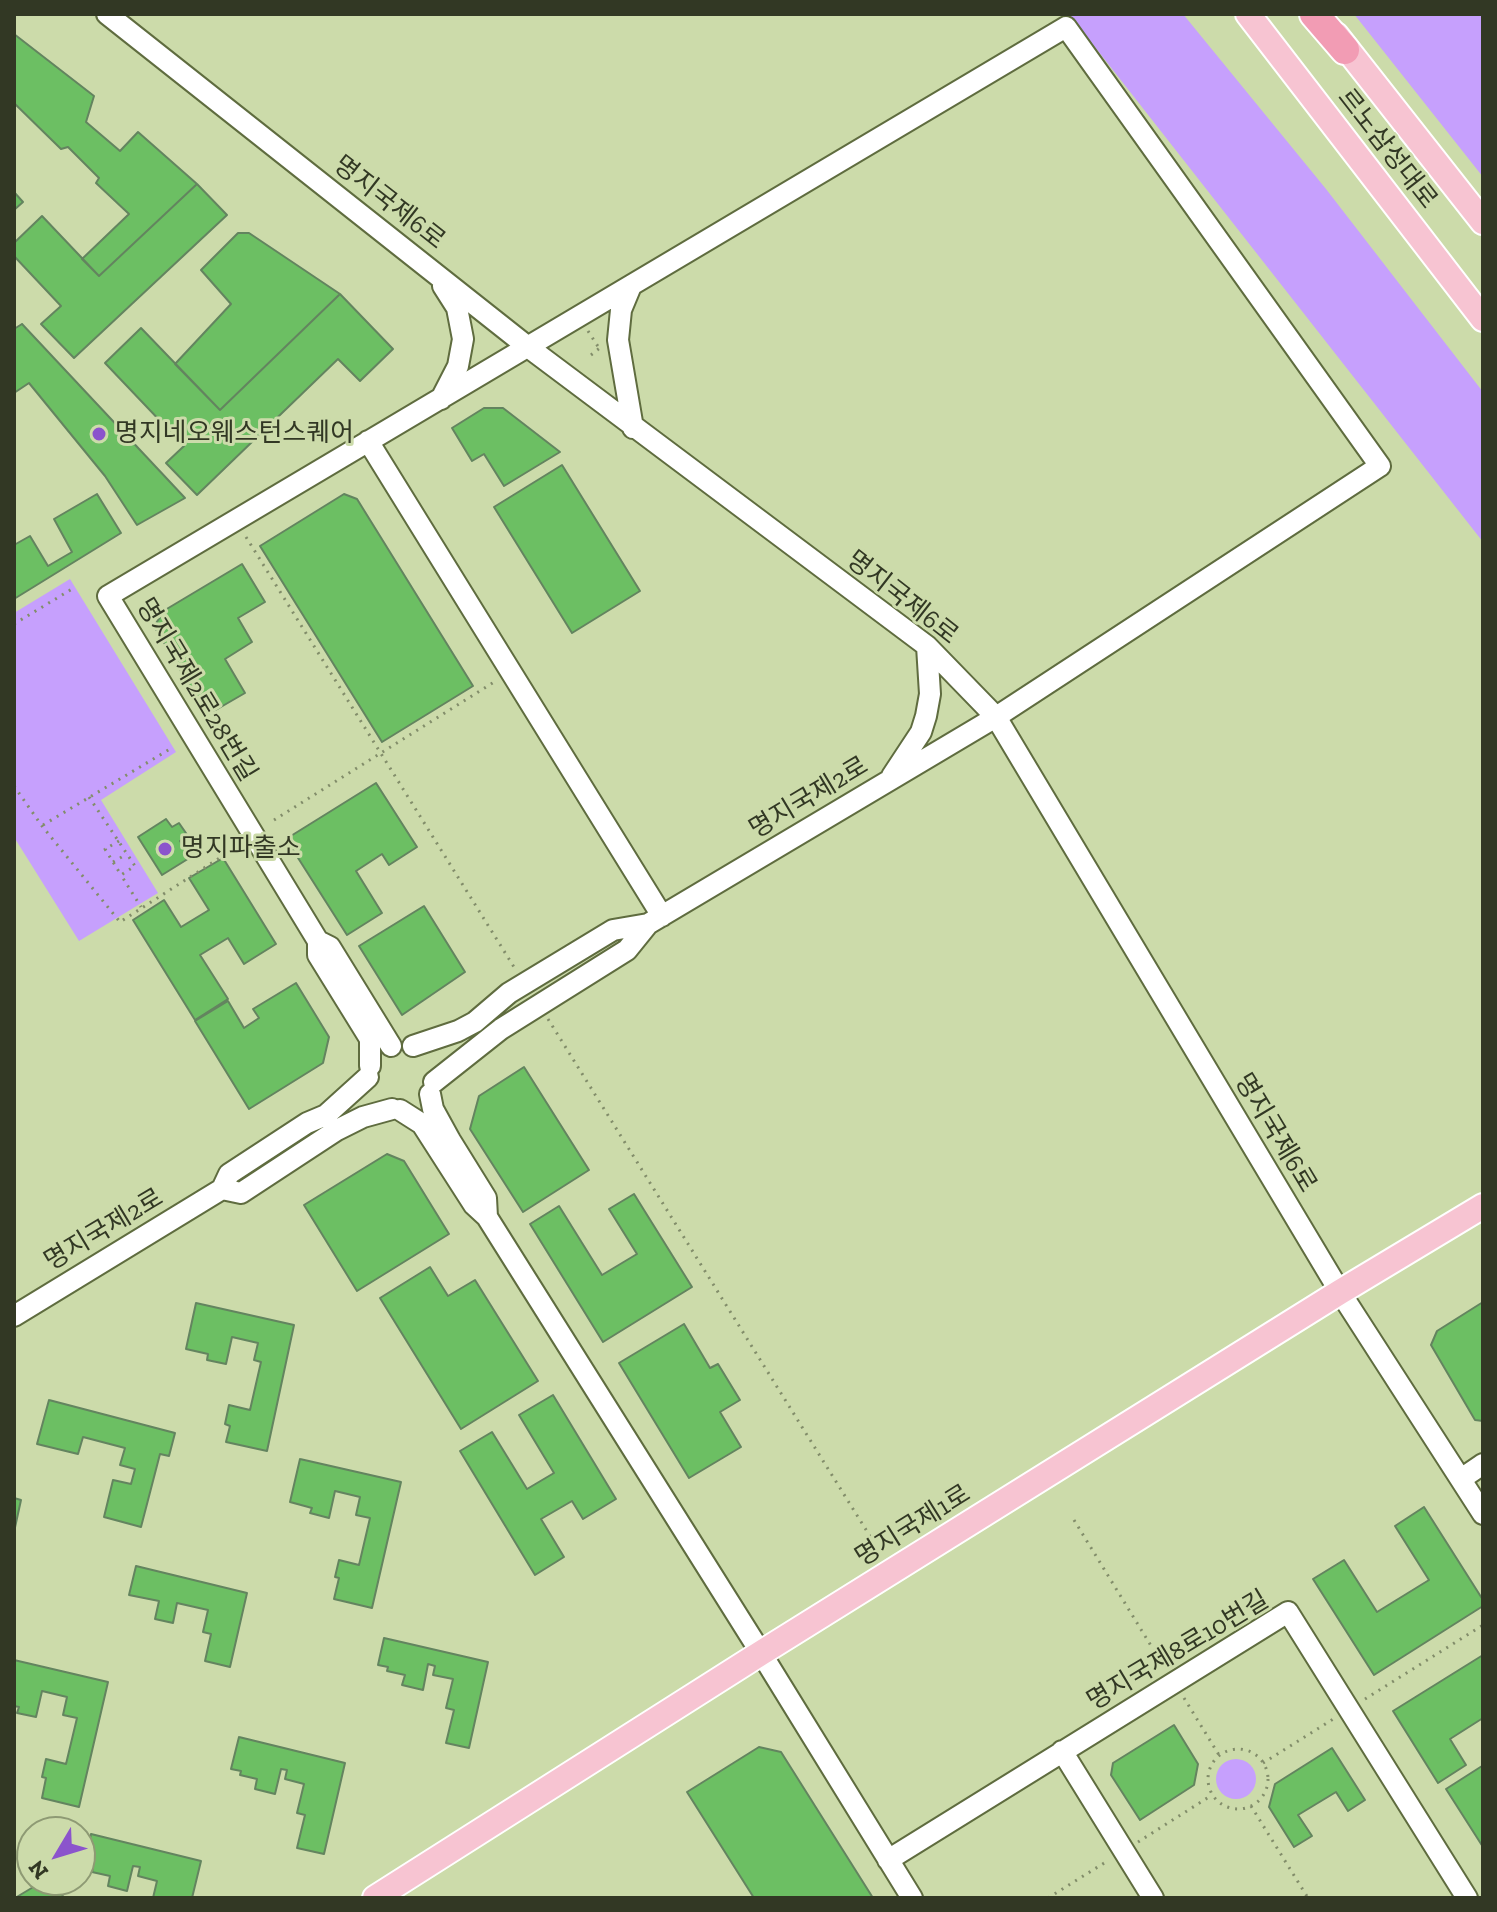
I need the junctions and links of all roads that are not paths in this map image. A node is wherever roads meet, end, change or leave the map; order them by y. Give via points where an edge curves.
1 (107, 14) edge
2 (1248, 14) edge
3 (1314, 14) edge
4 (1323, 14) edge
5 (123, 21) edge
6 (1345, 50) junction
7 (1483, 222) edge
8 (425, 265) junction
9 (631, 286) junction
10 (1483, 319) edge
11 (528, 347) junction
12 (441, 399) junction
13 (633, 428) junction
14 (368, 441) junction
15 (927, 646) junction
16 (996, 717) junction
17 (890, 780) junction
18 (655, 920) junction
19 (318, 941) junction
20 (391, 1046) junction
21 (413, 1046) junction
22 (369, 1072) junction
23 (432, 1088) junction
24 (396, 1110) junction
25 (222, 1189) junction
26 (1483, 1206) edge
27 (487, 1217) junction
28 (1340, 1292) junction
29 (14, 1316) edge
30 (1483, 1464) edge
31 (1461, 1479) junction
32 (1483, 1514) edge
33 (761, 1653) junction
34 (1062, 1751) junction
35 (888, 1860) junction
36 (375, 1898) edge
37 (912, 1898) edge
38 (1153, 1898) edge
39 (1467, 1898) edge

1 - 5 street, 명지국제6로
2 - 10 main road, 르노삼성대로
3 - 6 highway
4 - 6 main road, 르노삼성대로
5 - 8 street, 명지국제6로
6 - 7 main road, 르노삼성대로
8 - 11 street, 명지국제6로
8 - 12 street via 452,298 463,329 458,366
9 - 11 street, 명지국제2로28번길
9 - 13 street via 621,310 618,340
9 - 16 street, 명지국제2로 via 1066,27 1380,466
11 - 12 street, 명지국제2로28번길
11 - 13 street, 명지국제6로
12 - 14 street, 명지국제2로28번길
13 - 15 street, 명지국제6로
14 - 18 street
14 - 19 street, 명지국제2로28번길 via 108,596
15 - 16 street, 명지국제6로
15 - 17 street via 926,716
16 - 17 street, 명지국제2로
16 - 28 street, 명지국제6로
17 - 18 street, 명지국제2로
18 - 21 street, 명지국제2로 via 613,930 509,993 475,1022
18 - 23 street, 명지국제2로 via 627,950 501,1029
19 - 20 street, 명지국제2로28번길 via 330,947
19 - 22 street, 명지국제2로28번길 via 318,955 370,1039
20 - 21 street
20 - 22 street via 375,1058
21 - 23 street via 430,1060
22 - 24 street via 375,1097
22 - 25 street, 명지국제2로 via 326,1115 229,1174
23 - 24 street via 424,1102
23 - 27 street via 433,1109 486,1198
24 - 25 street, 명지국제2로 via 337,1130 241,1193
24 - 27 street via 422,1124
25 - 29 street, 명지국제2로
26 - 28 main road, 명지국제1로
27 - 33 street
28 - 31 street, 명지국제6로
28 - 33 main road, 명지국제1로
30 - 31 street
31 - 32 street, 명지국제6로
33 - 35 street
33 - 36 main road, 명지국제1로
34 - 35 street, 명지국제8로10번길
34 - 38 street
34 - 39 street, 명지국제8로10번길 via 1288,1612
35 - 37 street

